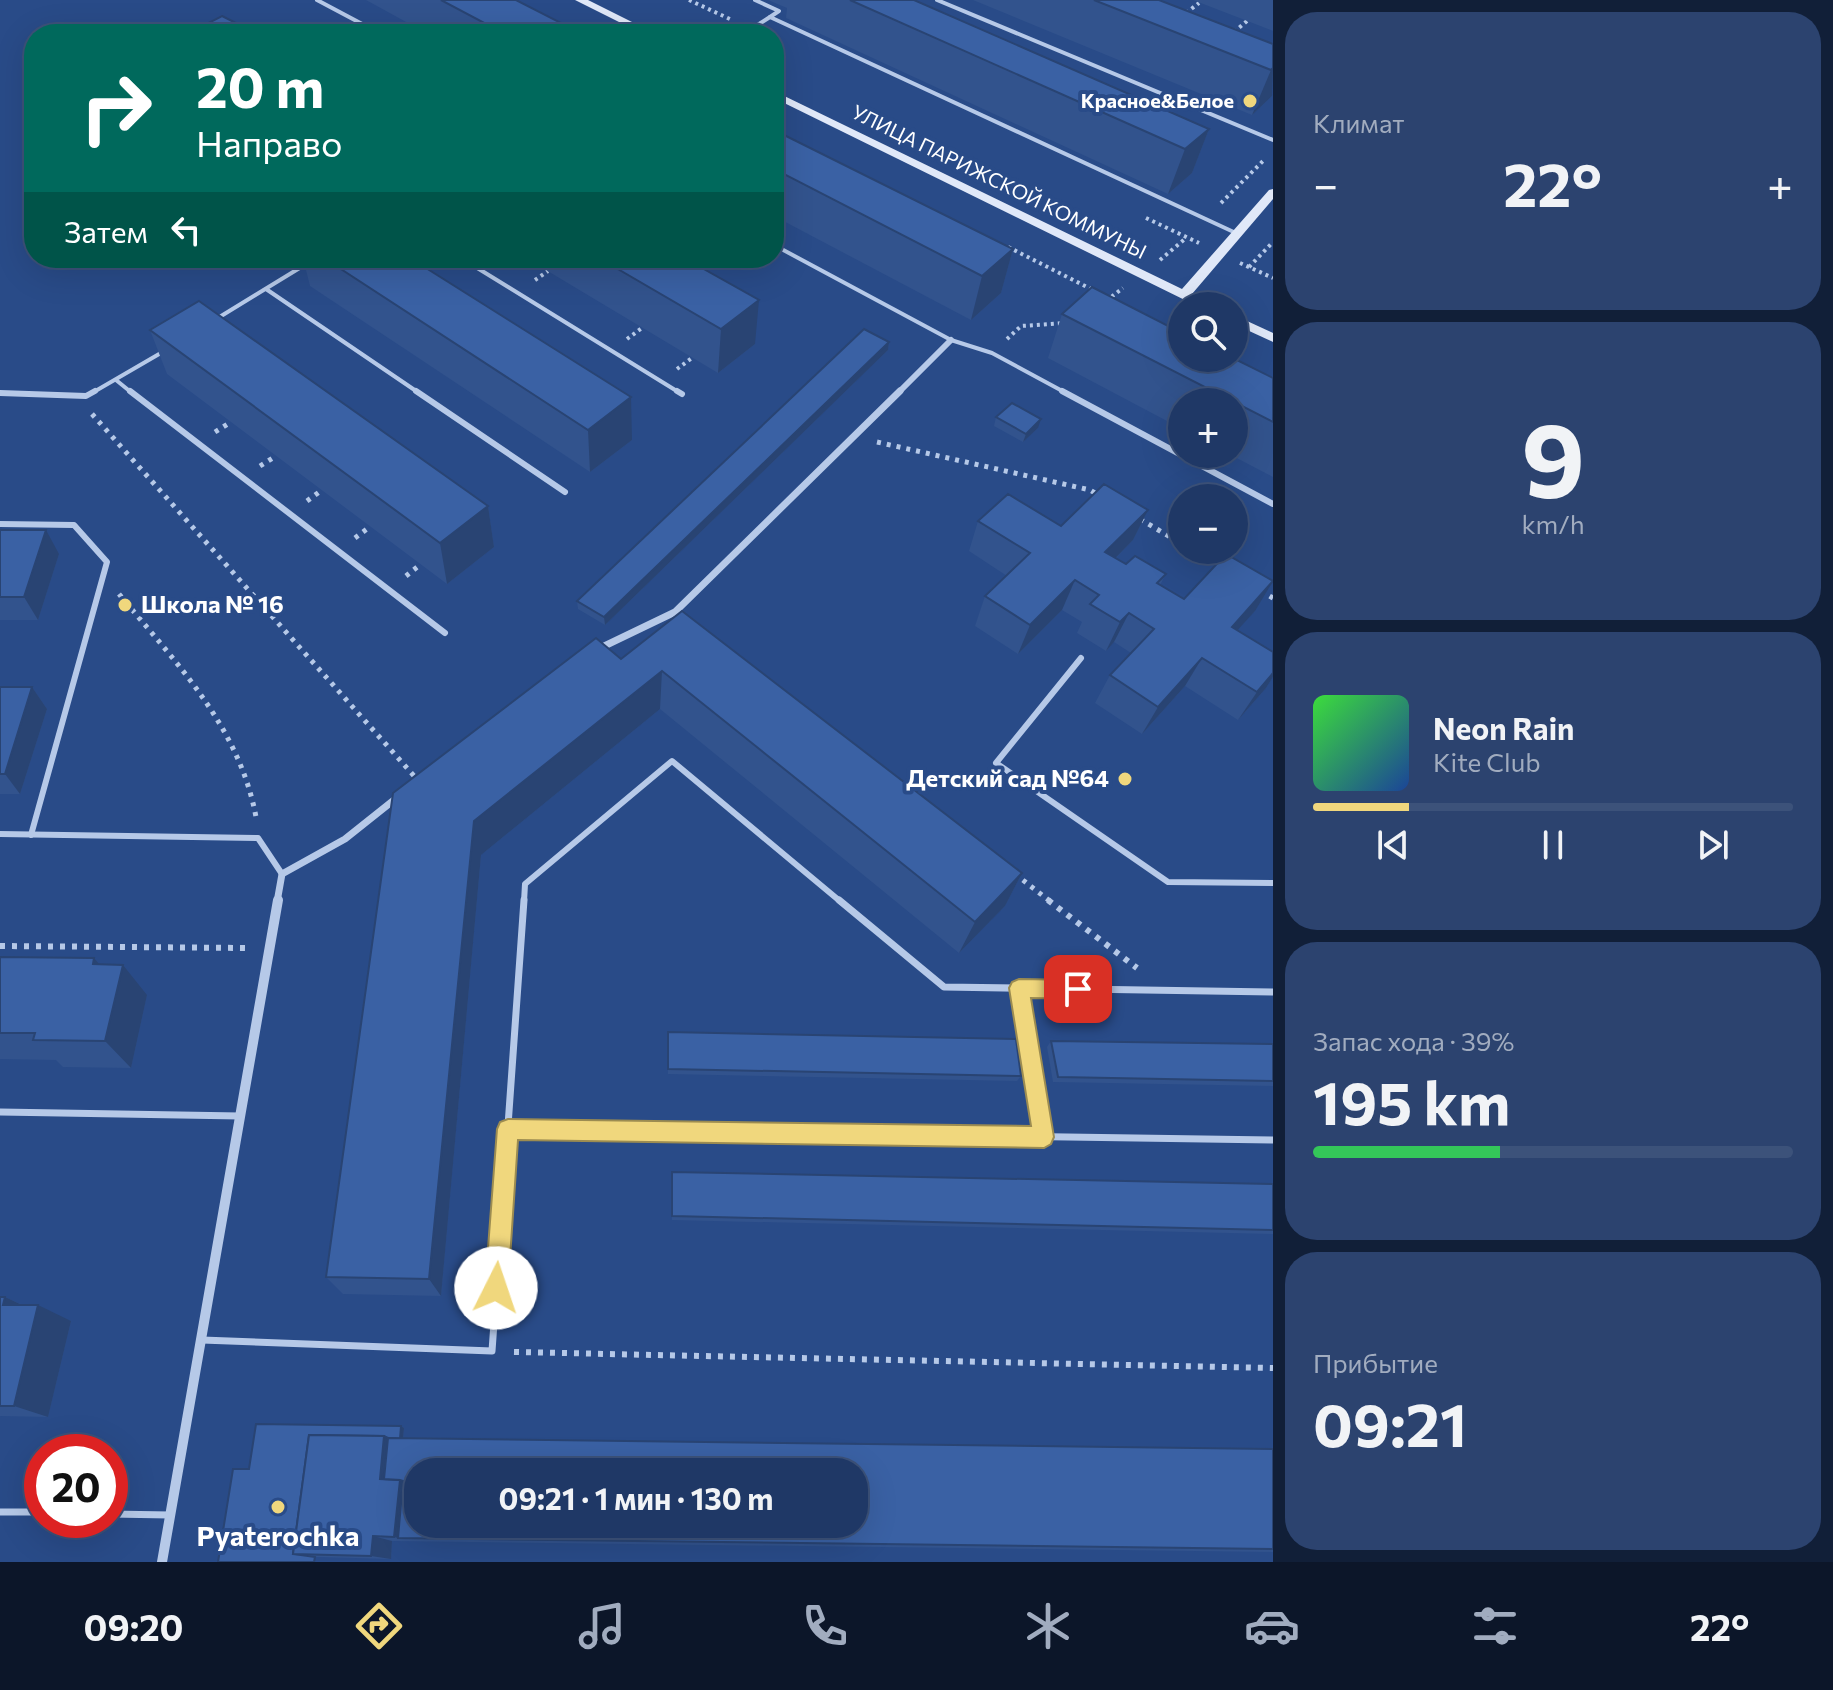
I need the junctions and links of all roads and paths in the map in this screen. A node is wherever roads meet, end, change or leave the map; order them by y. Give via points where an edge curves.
1 (317, 0) edge
2 (580, 0) edge
3 (689, 0) edge
4 (755, 0) edge
5 (937, 0) edge
6 (1199, 3) dead end
7 (1186, 13) edge
8 (770, 17) junction
9 (552, 20) edge
10 (1247, 21) dead end
11 (362, 24) edge
12 (560, 24) edge
13 (630, 24) edge
14 (740, 24) edge
15 (759, 24) edge
16 (1234, 32) edge
17 (784, 99) edge
18 (1273, 140) edge
19 (1273, 193) edge
20 (1238, 234) junction
21 (998, 242) edge
22 (1273, 242) edge
23 (784, 250) edge
24 (1249, 267) dead end
25 (300, 268) edge
26 (477, 268) edge
27 (266, 289) junction
28 (1178, 292) edge
29 (1187, 292) edge
30 (1121, 304) edge
31 (211, 322) edge
32 (1248, 326) edge
33 (1273, 338) edge
34 (951, 340) junction
35 (170, 347) edge
36 (116, 380) junction
37 (0, 393) edge
38 (682, 394) dead end
39 (75, 396) junction
40 (853, 437) junction
41 (565, 492) dead end
42 (1103, 497) edge
43 (1273, 504) edge
44 (1129, 513) edge
45 (0, 524) edge
46 (1168, 536) edge
47 (107, 562) junction
48 (1215, 564) edge
49 (1232, 574) edge
50 (1259, 590) edge
51 (1273, 598) edge
52 (445, 633) dead end
53 (583, 656) edge
54 (1081, 658) dead end
55 (418, 781) joint
56 (0, 834) edge
57 (31, 835) junction
58 (258, 838) junction
59 (1002, 864) edge
60 (282, 874) junction
61 (1273, 883) edge
62 (0, 946) edge
63 (269, 949) junction
64 (1019, 988) junction
65 (1166, 990) junction
66 (1273, 992) edge
67 (0, 1112) edge
68 (240, 1116) junction
69 (508, 1129) junction
70 (1044, 1137) junction
71 (1273, 1140) edge
72 (202, 1340) junction
73 (492, 1351) junction
74 (1273, 1368) edge
75 (0, 1512) edge
76 (24, 1512) edge
77 (128, 1514) edge
78 (170, 1515) junction
79 (162, 1562) edge

1 - 11 lane
2 - 13 main road
3 - 14 path
4 - 8 lane via 779,11
5 - 18 lane
6 - 7 path
8 - 15 lane
8 - 20 lane
9 - 12 path
10 - 16 path
17 - 28 main road, УЛИЦА ПАРИЖСКОЙ КОММУНЫ
19 - 20 main road
20 - 29 main road
21 - 30 path
22 - 24 path
23 - 34 lane
25 - 27 lane
26 - 38 lane
27 - 31 lane
27 - 41 lane
32 - 33 main road
34 - 40 street
34 - 43 lane via 992,353
35 - 36 lane
36 - 39 lane
36 - 52 lane
37 - 39 lane
39 - 55 path
40 - 42 path
40 - 53 street via 675,612
44 - 46 path
45 - 47 lane via 74,525
47 - 57 lane
47 - 58 path via 119,595 188,675 233,748 254,793
48 - 49 path
50 - 51 path
54 - 61 lane via 996,763 1168,882
55 - 60 street via 345,839
56 - 57 lane
57 - 58 lane
58 - 60 lane
59 - 65 path
60 - 63 street
62 - 63 path
63 - 68 street
64 - 65 lane
64 - 69 lane via 944,987 672,761 525,884
64 - 70 lane
65 - 66 lane
67 - 68 lane
68 - 72 street
69 - 70 lane
69 - 73 lane
70 - 71 lane
72 - 73 lane
72 - 78 street
73 - 74 path
75 - 76 lane
77 - 78 lane
78 - 79 street

